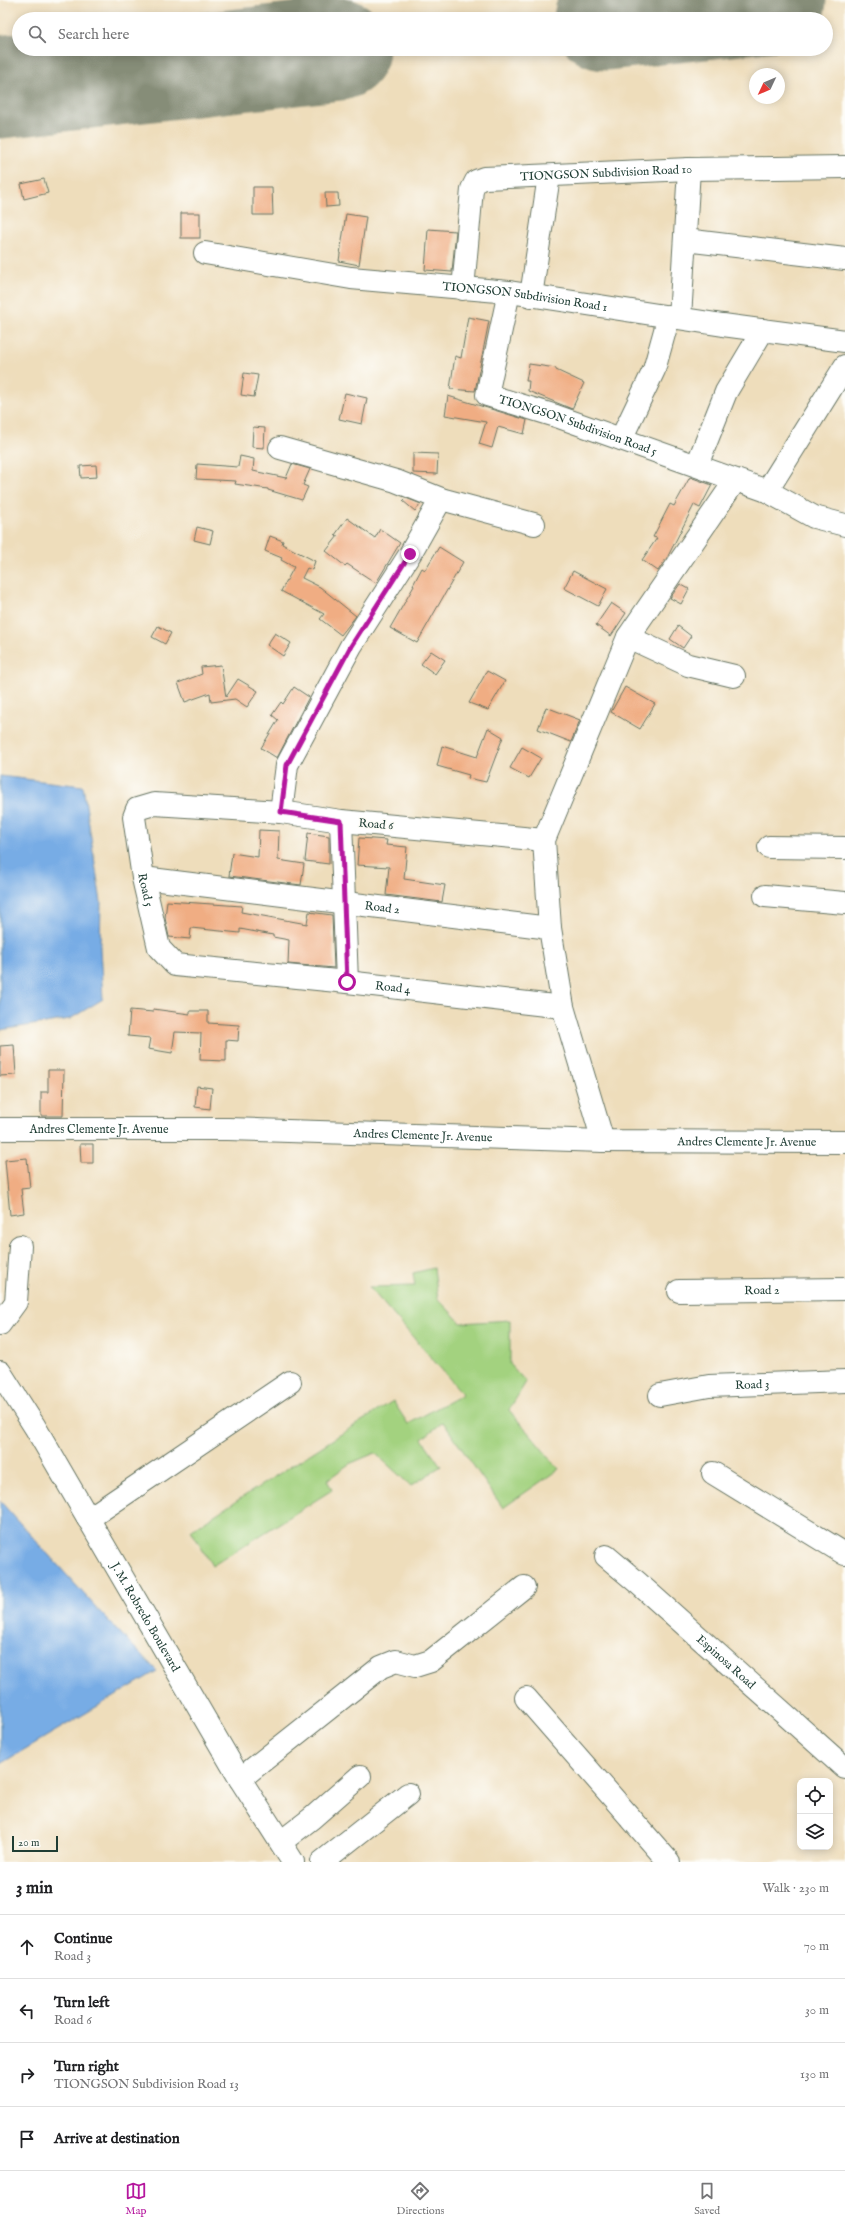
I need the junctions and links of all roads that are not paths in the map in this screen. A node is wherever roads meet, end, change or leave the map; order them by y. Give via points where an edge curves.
1 (845, 167) edge
2 (689, 169) junction
3 (548, 176) junction
4 (685, 240) junction
5 (205, 253) dead end
6 (845, 259) edge
7 (463, 289) junction
8 (509, 292) junction
9 (531, 296) junction
10 (675, 317) junction
11 (763, 330) junction
12 (845, 341) edge
13 (845, 366) edge
14 (621, 439) junction
15 (280, 448) dead end
16 (697, 465) junction
17 (735, 481) junction
18 (767, 491) junction
19 (441, 499) junction
20 (534, 524) dead end
21 (845, 525) edge
22 (628, 637) junction
23 (734, 676) dead end
24 (137, 809) joint
25 (281, 812) junction
26 (341, 821) junction
27 (544, 840) junction
28 (769, 847) dead end
29 (845, 848) edge
30 (143, 878) junction
31 (766, 896) dead end
32 (343, 903) junction
33 (845, 903) edge
34 (550, 928) junction
35 (175, 965) joint
36 (347, 982) junction
37 (563, 1007) junction
38 (0, 1129) edge
39 (603, 1141) junction
40 (845, 1142) edge
41 (20, 1246) dead end
42 (845, 1289) edge
43 (679, 1291) dead end
44 (0, 1324) edge
45 (0, 1372) edge
46 (845, 1381) edge
47 (290, 1382) dead end
48 (660, 1396) dead end
49 (713, 1473) dead end
50 (88, 1519) junction
51 (845, 1554) edge
52 (606, 1556) dead end
53 (524, 1587) dead end
54 (526, 1698) dead end
55 (845, 1768) edge
56 (360, 1776) dead end
57 (240, 1779) junction
58 (408, 1794) dead end
59 (280, 1842) junction
60 (293, 1862) edge
61 (322, 1862) edge
62 (669, 1862) edge

1 - 2 street, TIONGSON Subdivision Road 10
2 - 3 street, TIONGSON Subdivision Road 10
2 - 4 street
3 - 7 street, TIONGSON Subdivision Road 10 via 484,178 476,181 472,189
3 - 9 street
4 - 6 street
4 - 10 street
5 - 7 street, TIONGSON Subdivision Road 1 via 351,278
7 - 8 street, TIONGSON Subdivision Road 1
8 - 9 street, TIONGSON Subdivision Road 1
8 - 14 street, TIONGSON Subdivision Road 5 via 487,395
9 - 10 street, TIONGSON Subdivision Road 1
10 - 11 street, TIONGSON Subdivision Road 1
10 - 14 street via 654,370
11 - 12 street, TIONGSON Subdivision Road 1
11 - 16 street via 726,392
13 - 18 street
14 - 16 street, TIONGSON Subdivision Road 5
15 - 19 street via 396,481
16 - 17 street, TIONGSON Subdivision Road 5
17 - 18 street, TIONGSON Subdivision Road 5
17 - 22 street
18 - 21 street, TIONGSON Subdivision Road 5 via 814,517
19 - 20 street
19 - 25 street via 410,554 351,646 287,765
22 - 23 street via 688,665
22 - 27 street
24 - 25 street, Road 6 via 154,804
24 - 30 street, Road 5 via 134,817
25 - 26 street, Road 6
26 - 27 street, Road 6
26 - 32 street
27 - 34 street
28 - 29 street
30 - 32 street, Road 2
30 - 35 street, Road 5 via 159,948
31 - 33 street
32 - 34 street, Road 2
32 - 36 street
34 - 37 street
35 - 36 street, Road 4
36 - 37 street, Road 4
37 - 39 street
38 - 39 street, Andres Clemente Jr. Avenue via 228,1129
39 - 40 street, Andres Clemente Jr. Avenue
41 - 44 street via 16,1302
42 - 43 street, Road 2
45 - 50 street, J. M. Robredo Boulevard
46 - 48 street, Road 3 via 709,1386
47 - 50 street
49 - 51 street
50 - 57 street, J. M. Robredo Boulevard
52 - 55 street, Espinosa Road
53 - 57 street via 431,1661 415,1666 396,1661 381,1667
54 - 62 street
56 - 59 street
57 - 59 street, J. M. Robredo Boulevard
58 - 61 street
59 - 60 street, J. M. Robredo Boulevard

